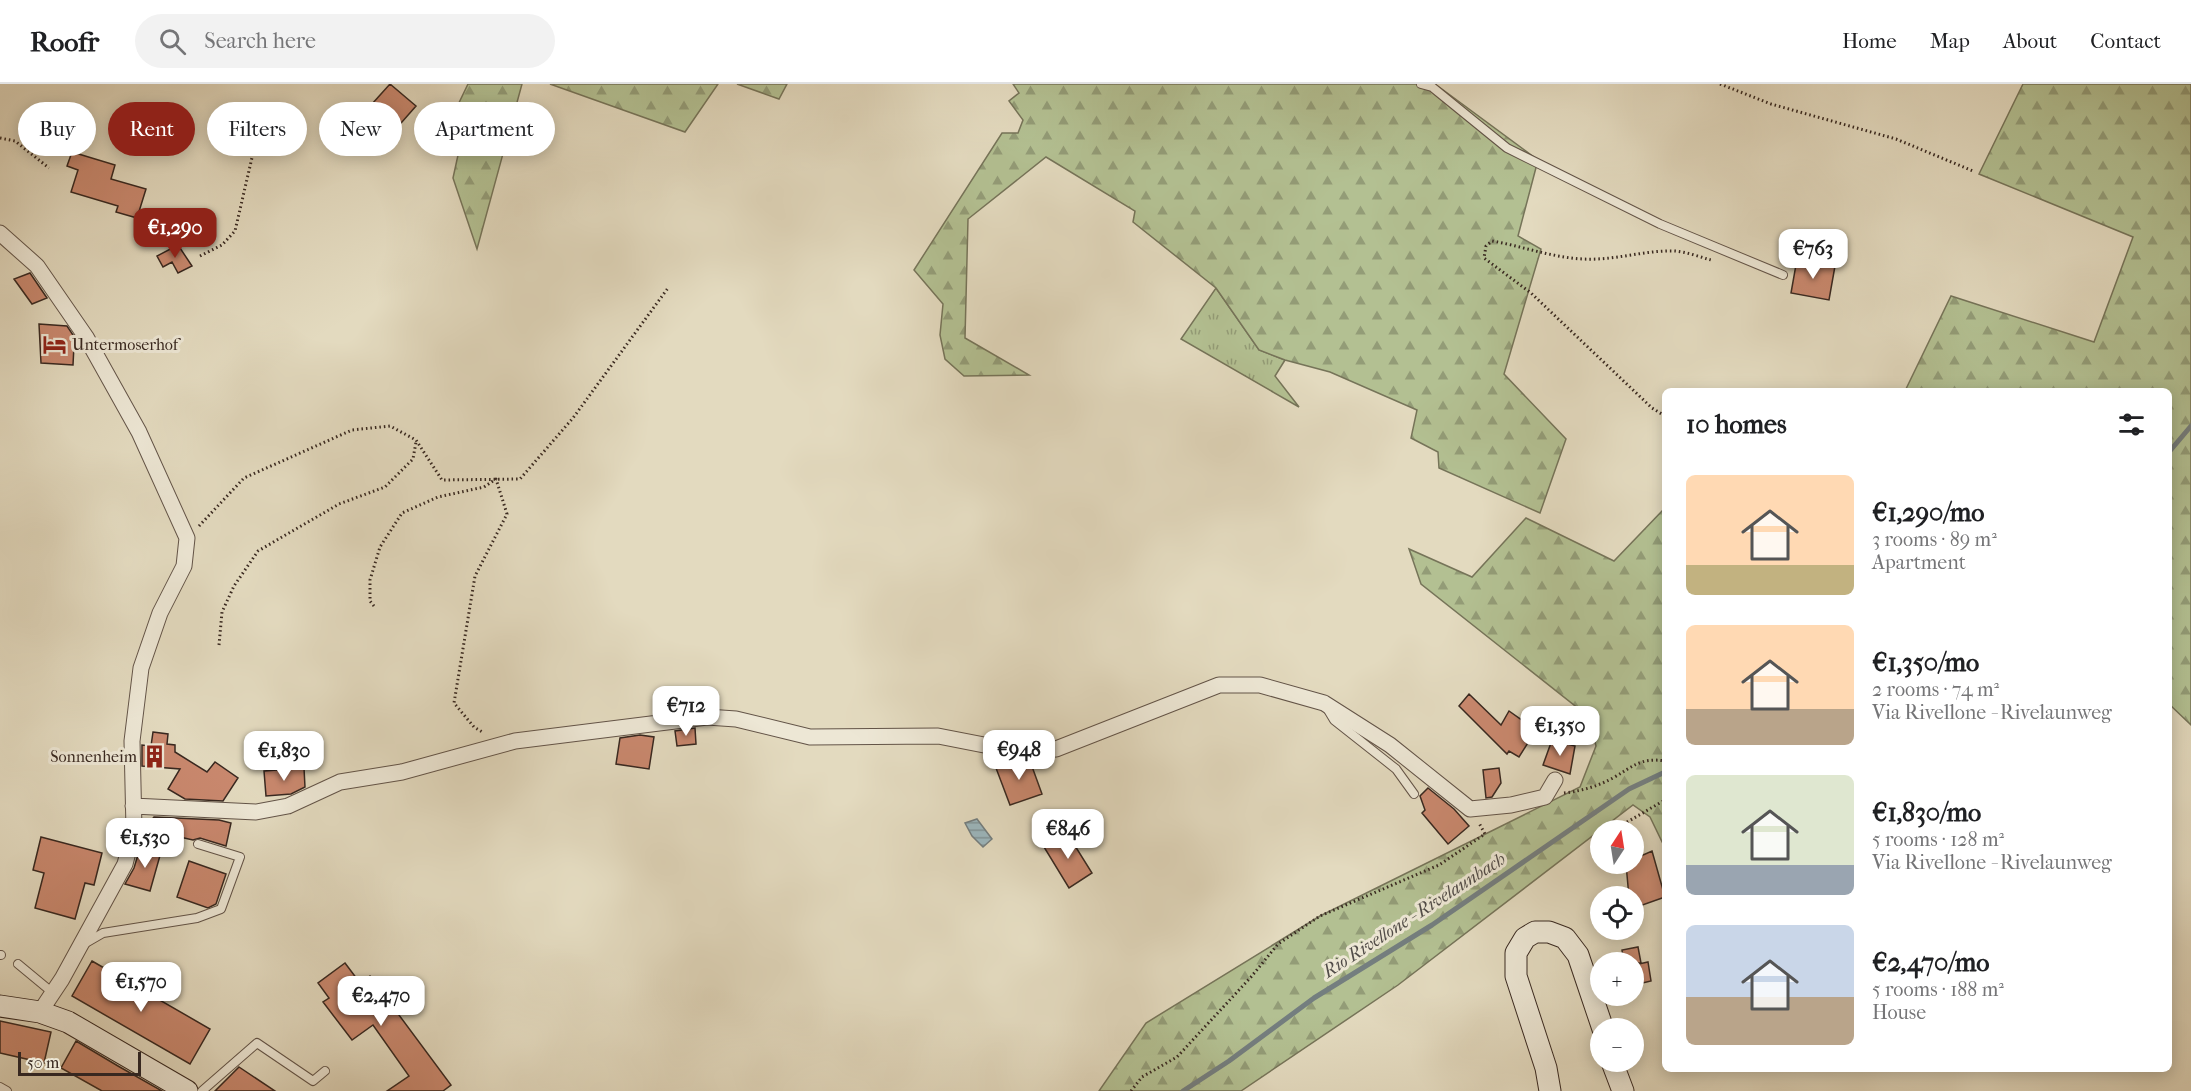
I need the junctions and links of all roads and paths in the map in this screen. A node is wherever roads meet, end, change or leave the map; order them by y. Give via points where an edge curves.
1 (1421, 84) edge
2 (1720, 84) edge
3 (0, 138) edge
4 (253, 156) edge
5 (49, 168) dead end
6 (1973, 171) dead end
7 (0, 233) edge
8 (200, 256) dead end
9 (1712, 260) dead end
10 (1783, 275) dead end
11 (668, 288) dead end
12 (1662, 414) edge
13 (416, 440) junction
14 (496, 479) junction
15 (187, 538) junction
16 (374, 606) dead end
17 (219, 645) dead end
18 (1324, 703) junction
19 (500, 745) junction
20 (1662, 760) edge
21 (1555, 780) dead end
22 (1414, 794) dead end
23 (1545, 797) junction
24 (1662, 802) edge
25 (133, 806) junction
26 (1470, 809) junction
27 (1631, 820) edge
28 (198, 844) dead end
29 (78, 947) junction
30 (18, 964) dead end
31 (53, 993) junction
32 (0, 1006) edge
33 (40, 1012) junction
34 (1599, 1018) edge
35 (325, 1071) dead end
36 (1616, 1072) edge
37 (0, 1087) edge
38 (7, 1091) edge
39 (187, 1091) edge
40 (202, 1091) edge
41 (1131, 1091) edge
42 (1550, 1091) edge
43 (1623, 1091) edge

1 - 10 lane via 1432,87 1507,148 1659,224
2 - 6 path via 1770,104 1896,139
3 - 5 path via 15,141
4 - 8 path via 236,231 222,245
7 - 15 street via 37,266 86,337 139,432
9 - 12 path via 1678,251 1596,259 1547,255 1492,241 1486,246 1484,258 1531,293
11 - 14 path via 573,418 520,479
13 - 14 path via 442,480
13 - 15 path via 390,426 352,430 244,478
13 - 17 path via 413,459 385,487 339,504 258,551 222,612
14 - 16 path via 484,487 438,497 402,513 380,548 373,569 370,599
14 - 19 path via 507,514 475,576 454,704 474,727
15 - 25 street via 184,566 160,613 141,668 132,741
18 - 19 street via 1260,685 1219,685 1056,749 1020,752 938,736 810,736 736,719 707,717
18 - 22 lane via 1334,720 1396,770
18 - 26 street via 1390,745
19 - 25 street via 402,772 340,782 288,806 256,812
20 - 23 path via 1635,763 1582,791
21 - 23 street
23 - 26 street
24 - 27 path
25 - 29 street via 134,829 125,864
26 - 41 path via 1485,834 1439,865 1320,916 1278,944 1177,1057 1142,1077
28 - 29 lane via 240,857 221,909 197,918 103,933
29 - 31 street
30 - 31 lane
31 - 33 street
32 - 33 main road
33 - 39 main road via 68,1022
34 - 42 main road via 1578,955 1565,938 1535,932 1525,938 1516,953 1516,976
35 - 40 lane via 313,1081 257,1044
36 - 43 main road
37 - 38 lane

